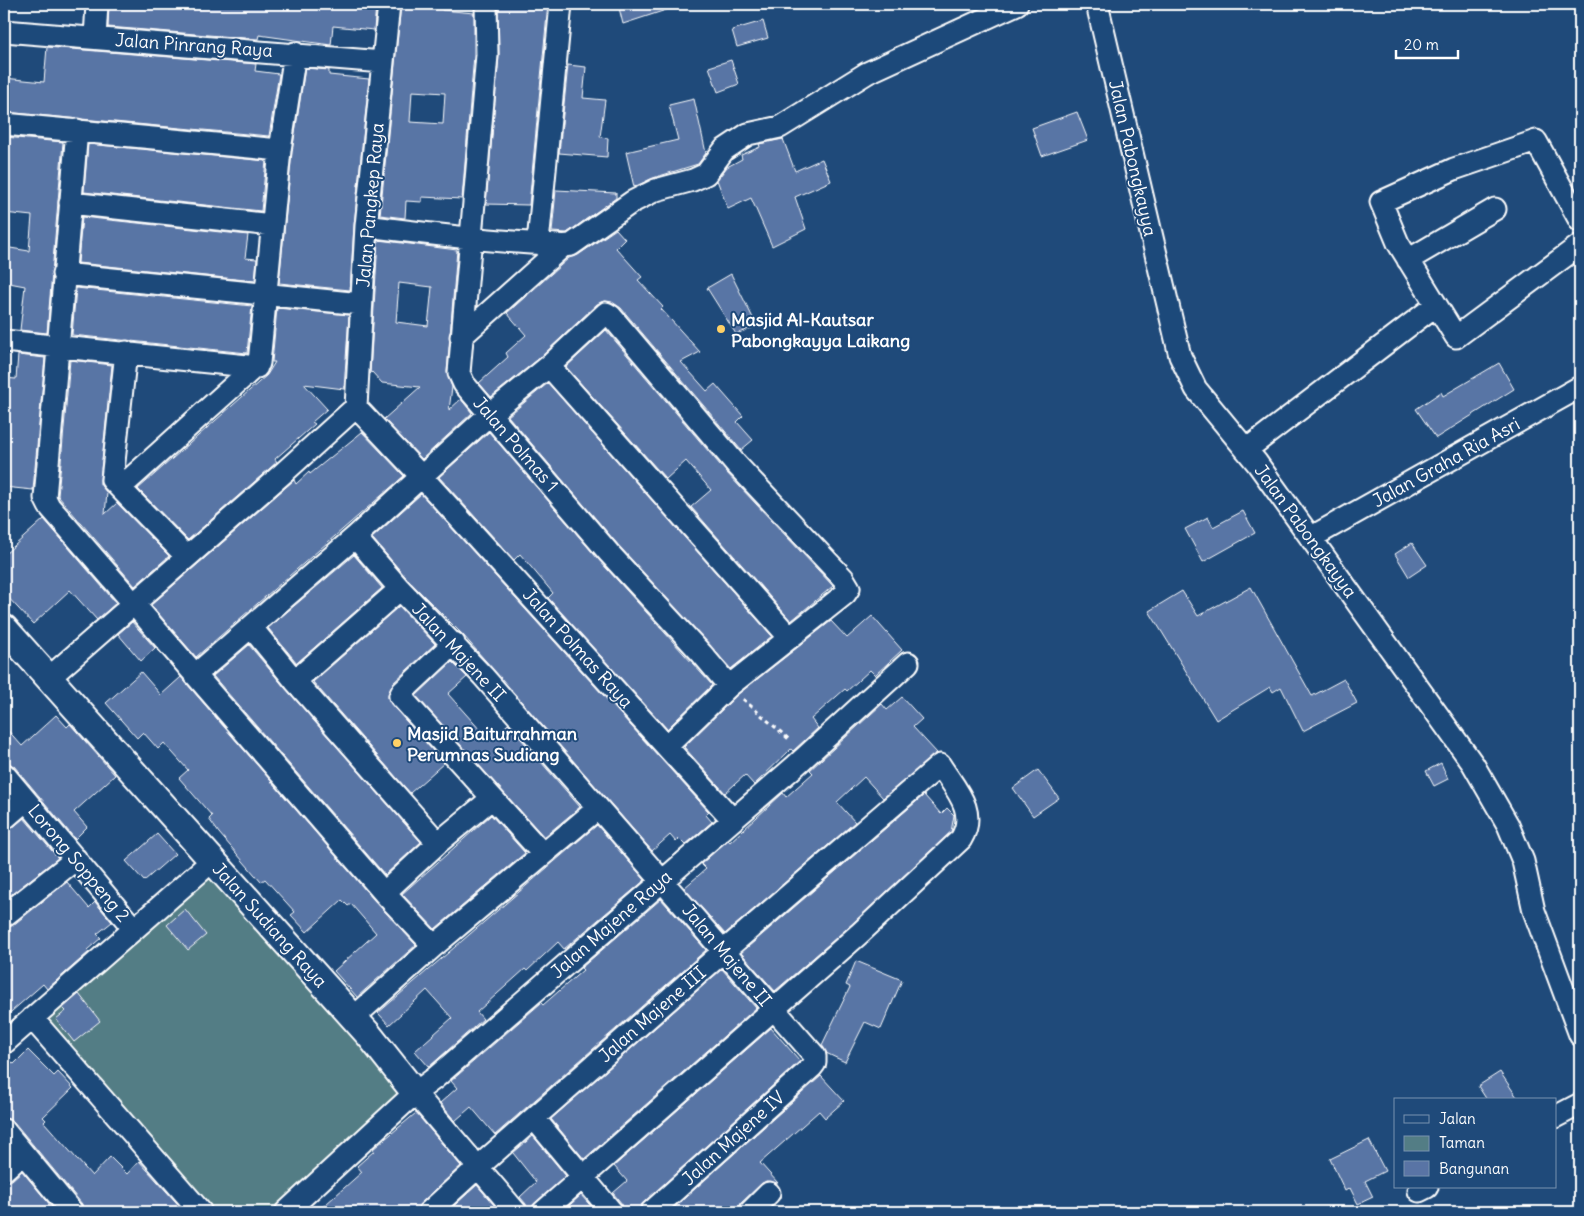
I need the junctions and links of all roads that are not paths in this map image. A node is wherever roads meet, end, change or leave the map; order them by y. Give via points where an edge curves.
1 (97, 4) edge
2 (389, 4) edge
3 (486, 4) edge
4 (561, 4) edge
5 (1017, 4) edge
6 (1096, 4) edge
7 (4, 30) edge
8 (95, 38) junction
9 (295, 53) junction
10 (383, 62) junction
11 (4, 124) edge
12 (77, 130) junction
13 (280, 150) junction
14 (70, 203) junction
15 (1495, 209) dead end
16 (1580, 221) edge
17 (272, 225) junction
18 (366, 226) junction
19 (471, 240) junction
20 (538, 243) junction
21 (1580, 245) edge
22 (562, 247) junction
23 (1408, 260) junction
24 (63, 274) junction
25 (267, 295) junction
26 (361, 304) junction
27 (1436, 305) junction
28 (461, 337) junction
29 (4, 341) edge
30 (59, 345) junction
31 (126, 352) junction
32 (550, 366) junction
33 (257, 367) junction
34 (1580, 387) edge
35 (356, 407) junction
36 (490, 414) junction
37 (1246, 450) junction
38 (422, 477) junction
39 (120, 488) junction
40 (355, 537) junction
41 (1312, 537) junction
42 (187, 557) junction
43 (400, 589) junction
44 (134, 605) junction
45 (4, 628) edge
46 (252, 628) junction
47 (790, 638) junction
48 (454, 643) junction
49 (908, 663) dead end
50 (195, 675) junction
51 (50, 677) junction
52 (295, 681) junction
53 (729, 686) junction
54 (666, 746) junction
55 (4, 774) edge
56 (491, 799) junction
57 (26, 800) junction
58 (597, 809) junction
59 (4, 819) edge
60 (733, 820) junction
61 (438, 843) junction
62 (543, 854) junction
63 (76, 859) junction
64 (212, 861) junction
65 (662, 880) junction
66 (384, 893) junction
67 (4, 916) edge
68 (134, 929) junction
69 (434, 946) junction
70 (724, 950) junction
71 (772, 1009) junction
72 (32, 1018) junction
73 (354, 1018) junction
74 (1580, 1035) edge
75 (4, 1043) edge
76 (816, 1063) joint
77 (415, 1092) junction
78 (1580, 1104) edge
79 (1556, 1117) edge
80 (534, 1118) junction
81 (4, 1130) edge
82 (23, 1153) junction
83 (478, 1166) junction
84 (4, 1170) edge
85 (582, 1177) junction
86 (769, 1193) dead end
87 (72, 1212) edge
88 (201, 1212) edge
89 (286, 1212) edge
90 (429, 1212) edge
91 (516, 1212) edge
92 (543, 1212) edge
93 (612, 1212) edge
94 (651, 1212) edge
95 (750, 1212) edge

1 - 8 street
2 - 10 street, Jalan Pangkep Raya
3 - 19 street, Jalan Polmas 1 via 487,55
4 - 20 street
5 - 22 street via 867,73 780,127 748,134 724,150 706,174 656,190 632,202 571,245
6 - 37 street, Jalan Pabongkayya via 1180,356 1196,389
7 - 8 street, Jalan Pinrang Raya
8 - 9 street, Jalan Pinrang Raya
9 - 10 street, Jalan Pinrang Raya
9 - 13 street
10 - 18 street, Jalan Pangkep Raya
11 - 12 street
12 - 13 street
12 - 14 street
13 - 17 street
14 - 17 street
14 - 24 street
15 - 23 street
16 - 23 street via 1536,141 1454,168 1381,202
17 - 25 street
18 - 19 street
18 - 26 street, Jalan Pangkep Raya
19 - 20 street
19 - 28 street, Jalan Polmas 1
20 - 22 street
21 - 27 street via 1456,337
22 - 28 street
23 - 27 street
24 - 25 street
24 - 30 street
25 - 26 street
25 - 33 street via 261,357
26 - 35 street, Jalan Pangkep Raya
27 - 37 street
28 - 36 street, Jalan Polmas 1 via 460,373 464,384
29 - 30 street
30 - 31 street
30 - 44 street via 45,498
31 - 33 street
31 - 39 street via 112,480
32 - 36 street
32 - 47 street
32 - 47 street via 606,313 611,316 736,464 843,578 848,588 845,594
33 - 39 street
34 - 41 street, Jalan Graha Ria Asri
35 - 38 street, Jalan Polmas Raya
35 - 42 street
36 - 38 street
36 - 53 street, Jalan Polmas 1
37 - 41 street, Jalan Pabongkayya
38 - 40 street
38 - 54 street, Jalan Polmas Raya
39 - 42 street
40 - 43 street, Jalan Majene II
40 - 46 street
41 - 74 street, Jalan Pabongkayya via 1473,764 1508,825 1522,860 1534,911
42 - 44 street
43 - 48 street, Jalan Majene II
43 - 52 street
44 - 50 street
44 - 51 street
45 - 51 street, Jalan Sudiang Raya
46 - 50 street
46 - 52 street
47 - 53 street
48 - 56 street via 400,696
48 - 58 street, Jalan Majene II
49 - 60 street, Jalan Majene Raya
50 - 66 street
51 - 64 street, Jalan Sudiang Raya
52 - 61 street
53 - 54 street
54 - 60 street, Jalan Polmas Raya
55 - 57 street, Lorong Soppeng 2
56 - 61 street
56 - 62 street
57 - 59 street
57 - 63 street, Lorong Soppeng 2
58 - 62 street
58 - 65 street, Jalan Majene II
60 - 65 street, Jalan Majene Raya
61 - 66 street
62 - 69 street
63 - 67 street
63 - 68 street, Lorong Soppeng 2
64 - 68 street
64 - 73 street, Jalan Sudiang Raya
65 - 70 street, Jalan Majene II
65 - 77 street, Jalan Majene Raya
66 - 69 street
68 - 72 street
69 - 73 street
70 - 71 street, Jalan Majene II
70 - 71 street, Jalan Majene III via 940,764 968,814 968,827 961,839
70 - 80 street, Jalan Majene III
71 - 76 street, Jalan Majene II via 815,1056
71 - 85 street
72 - 75 street
72 - 88 street
73 - 77 street, Jalan Sudiang Raya
76 - 94 street, Jalan Majene IV
77 - 83 street
77 - 89 street
78 - 79 street
80 - 83 street, Jalan Majene III
80 - 85 street
81 - 82 street
82 - 84 street
82 - 87 street
83 - 90 street, Jalan Majene III
83 - 91 street
85 - 92 street
85 - 93 street
86 - 95 street

